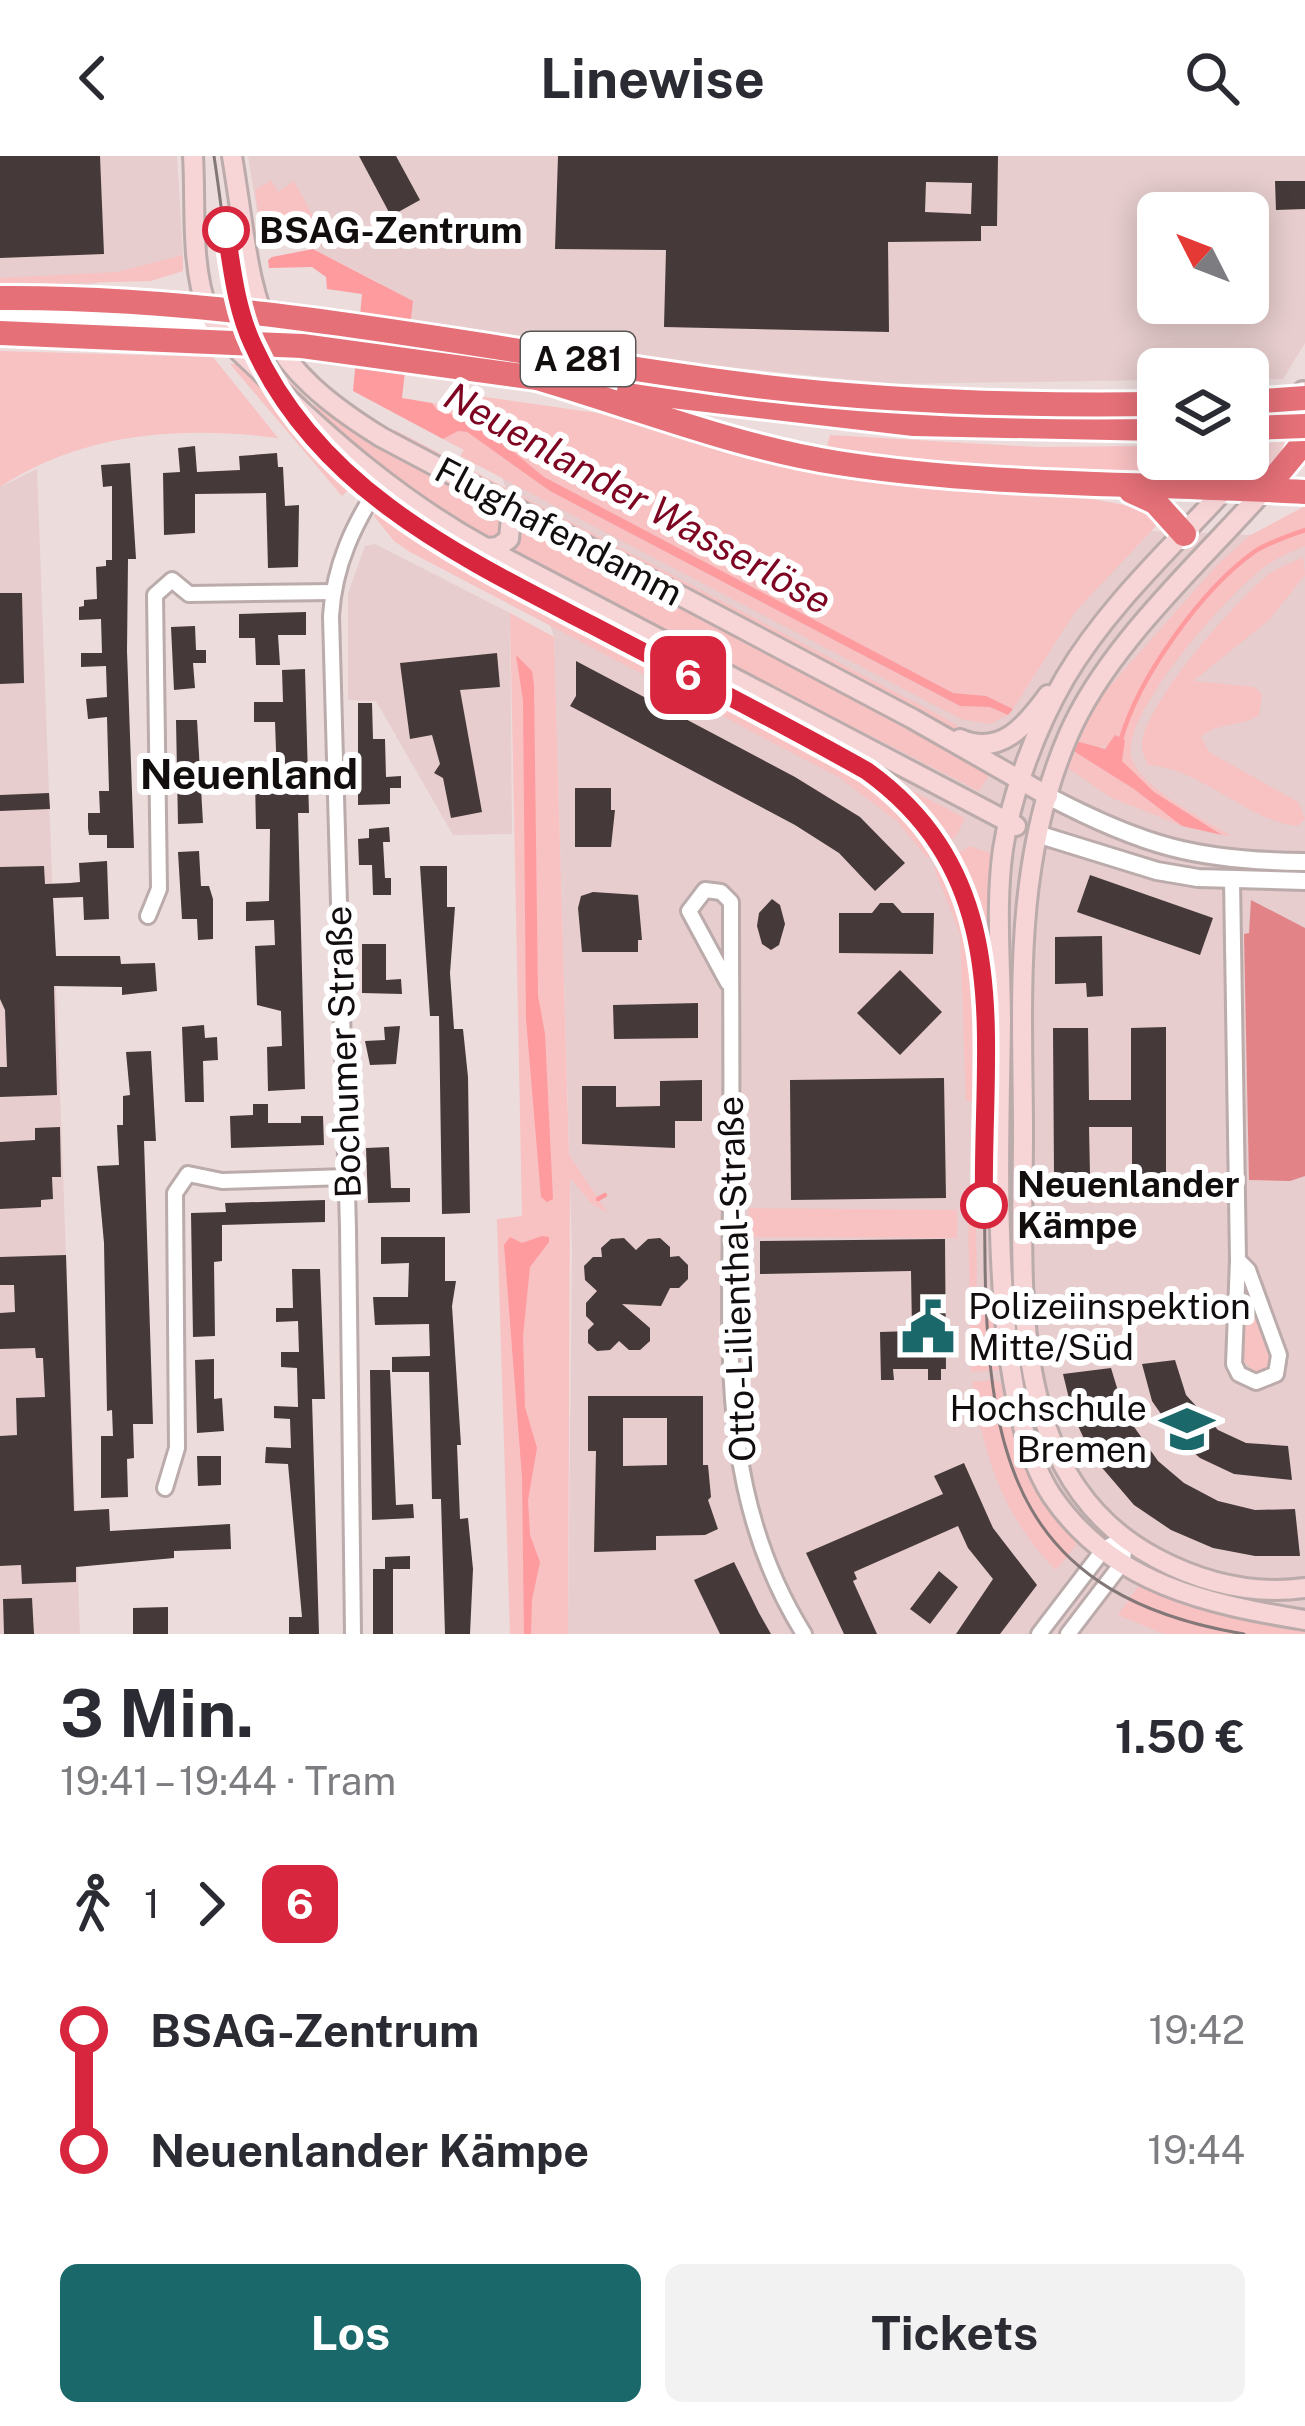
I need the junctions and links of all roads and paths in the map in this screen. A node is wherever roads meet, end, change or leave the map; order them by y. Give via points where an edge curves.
1 (193, 156) edge
2 (232, 156) edge
3 (0, 298) edge
4 (0, 316) edge
5 (217, 326) junction
6 (267, 329) junction
7 (0, 334) edge
8 (537, 378) junction
9 (1305, 387) edge
10 (1137, 404) edge
11 (1269, 405) edge
12 (1301, 410) edge
13 (1269, 421) edge
14 (1137, 429) edge
15 (1305, 441) edge
16 (382, 481) junction
17 (1123, 488) junction
18 (1266, 488) junction
19 (1220, 491) junction
20 (1305, 492) edge
21 (512, 507) junction
22 (1184, 534) junction
23 (486, 548) junction
24 (332, 592) junction
25 (1065, 679) junction
26 (918, 722) junction
27 (1020, 782) junction
28 (1048, 796) junction
29 (1009, 823) junction
30 (1037, 834) junction
31 (1305, 862) edge
32 (1232, 880) junction
33 (1305, 881) edge
34 (148, 916) dead end
35 (728, 983) junction
36 (346, 1178) junction
37 (1238, 1261) junction
38 (165, 1488) dead end
39 (1125, 1538) junction
40 (1104, 1549) junction
41 (1123, 1562) junction
42 (1305, 1588) edge
43 (1305, 1620) edge
44 (353, 1634) edge
45 (803, 1634) edge
46 (1039, 1634) edge
47 (1068, 1634) edge

1 - 5 main road, Flughafendamm via 201,283
2 - 6 main road, Flughafendamm
3 - 10 highway, A 281, bridge via 228,307 848,395
4 - 5 street
5 - 6 street
5 - 16 main road, Flughafendamm
6 - 21 main road, Flughafendamm via 322,400
7 - 8 highway, A 281, bridge via 302,346
8 - 14 highway, A 281 via 836,417
8 - 17 highway via 838,463
9 - 12 main road
11 - 12 highway, bridge
12 - 13 highway, bridge
12 - 18 main road via 1269,456
12 - 19 main road
15 - 18 highway
16 - 23 main road, Flughafendamm
16 - 24 street, Bochumer Straße via 360,514
17 - 19 highway
17 - 22 highway via 1155,502
18 - 19 highway
18 - 20 highway
18 - 28 main road via 1088,696
19 - 22 main road
21 - 23 main road via 509,539
21 - 26 main road, Flughafendamm
22 - 25 main road
23 - 29 main road, Flughafendamm
24 - 34 street via 189,594 172,580 155,595 160,889
24 - 36 street, Bochumer Straße
25 - 26 main road via 1021,730 988,745
25 - 27 main road
26 - 27 main road, Flughafendamm
27 - 28 main road, Flughafendamm
27 - 29 main road
28 - 30 main road
28 - 31 street, Flughafendamm via 1174,851
29 - 30 main road, Flughafendamm
29 - 40 main road via 1000,1070 1011,1373 1022,1428 1051,1494
30 - 32 street, Flughafendamm via 1157,872
30 - 39 main road via 1023,906 1022,970 1024,1275 1033,1387 1060,1464
32 - 33 street, Flughafendamm
32 - 37 street
35 - 35 street, Otto-Lilienthal-Straße via 731,902 705,890 688,911
35 - 45 street, Otto-Lilienthal-Straße via 734,1445 765,1557
36 - 38 street via 222,1181 188,1174 175,1193 177,1448
36 - 44 street, Bochumer Straße
37 - 37 street via 1234,1364 1256,1382 1276,1374 1280,1355
39 - 40 street
39 - 41 street
39 - 42 main road via 1211,1581
40 - 41 main road
40 - 46 street
41 - 43 main road via 1204,1602
41 - 47 street

